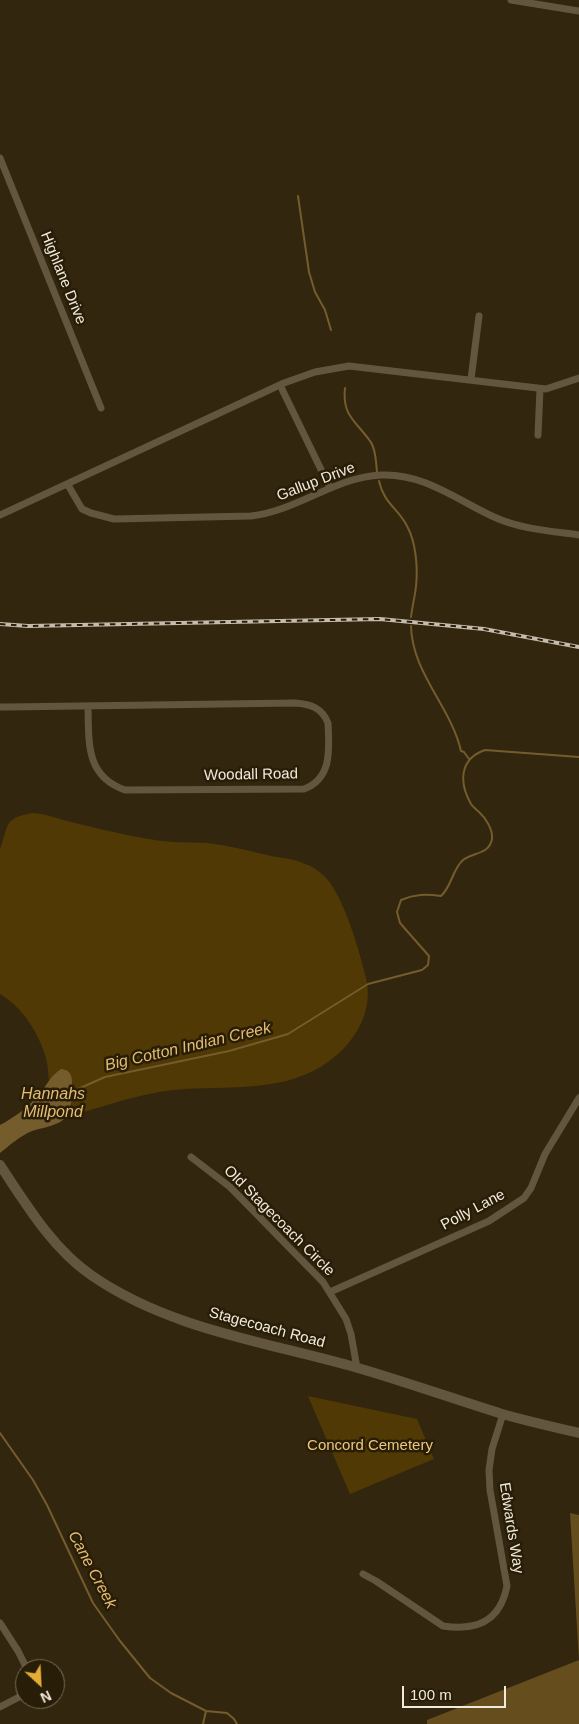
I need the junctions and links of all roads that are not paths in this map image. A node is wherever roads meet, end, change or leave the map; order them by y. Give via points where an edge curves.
1 (511, 0) edge
2 (579, 11) edge
3 (0, 158) edge
4 (478, 316) dead end
5 (579, 378) edge
6 (471, 380) junction
7 (280, 385) junction
8 (540, 389) junction
9 (101, 408) dead end
10 (538, 435) dead end
11 (68, 485) junction
12 (330, 488) junction
13 (0, 515) edge
14 (579, 535) edge
15 (88, 706) junction
16 (0, 707) edge
17 (579, 1098) edge
18 (191, 1157) dead end
19 (3, 1170) edge
20 (330, 1292) junction
21 (357, 1368) junction
22 (503, 1414) junction
23 (579, 1433) edge
24 (363, 1574) dead end
25 (0, 1623) edge
26 (22, 1659) edge
27 (15, 1699) edge
28 (0, 1707) edge

1 - 2 street
3 - 9 street, Highlane Drive
4 - 6 street
5 - 8 street via 546,390
6 - 7 street via 349,366 315,372
6 - 8 street
7 - 11 street
7 - 12 street
8 - 10 street
11 - 12 street, Gallup Drive via 82,509 114,520 269,514
11 - 13 street
12 - 14 street, Gallup Drive via 382,475 412,479 436,486 494,517 520,526
15 - 15 street, Woodall Road via 310,705 322,713 328,723 325,770 318,782 304,788 125,790 103,777 91,758
15 - 16 street, Woodall Road
17 - 20 street, Polly Lane via 545,1154 524,1198 489,1221
18 - 20 street, Old Stagecoach Circle via 230,1186
19 - 21 street, Stagecoach Road via 26,1206 65,1252 90,1275 124,1296 169,1317
20 - 21 street, Old Stagecoach Circle via 346,1319
21 - 22 street, Stagecoach Road
22 - 23 street, Stagecoach Road
22 - 24 street, Edwards Way via 489,1470 507,1586 505,1598 491,1618 470,1628 443,1626
25 - 26 street
27 - 28 street

